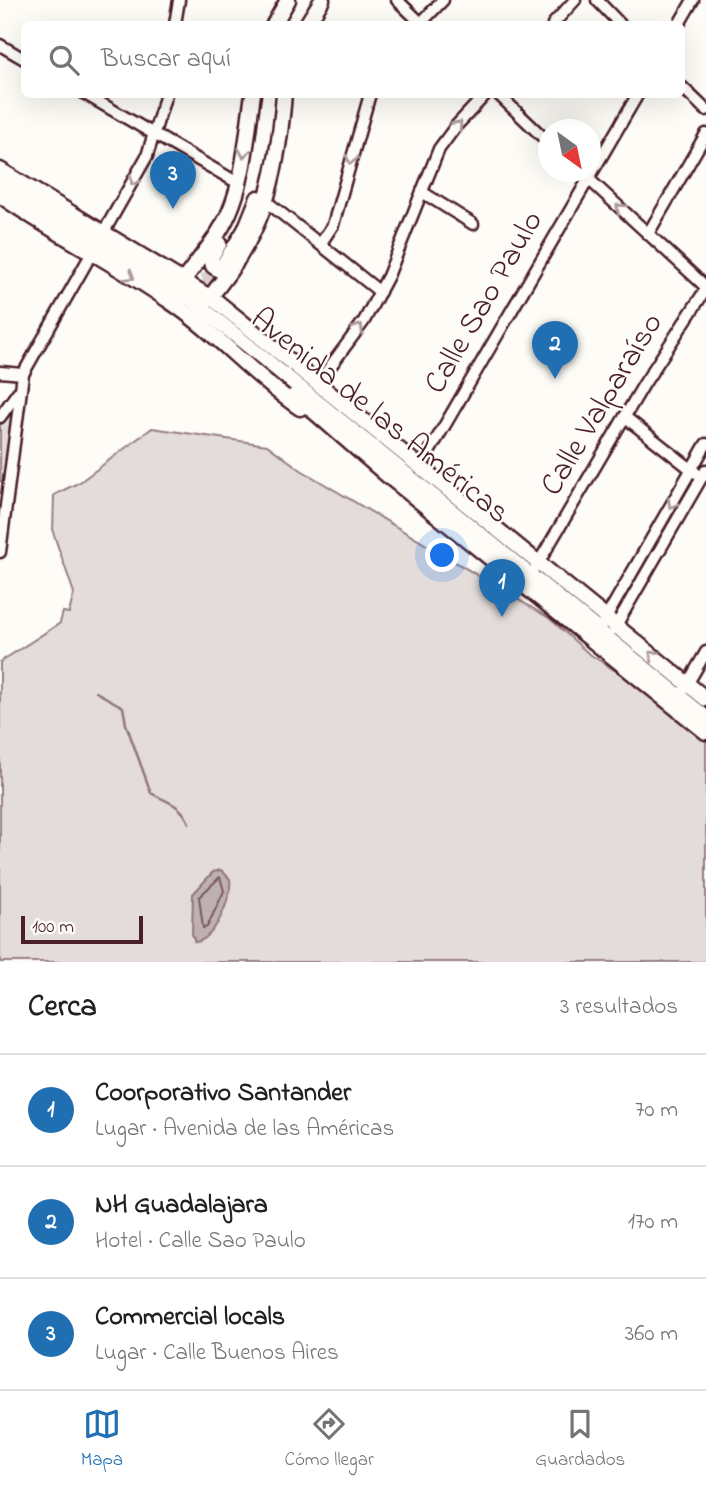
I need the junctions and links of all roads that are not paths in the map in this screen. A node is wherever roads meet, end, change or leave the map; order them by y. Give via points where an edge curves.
1 (179, 0) edge
2 (288, 0) edge
3 (322, 0) edge
4 (397, 0) edge
5 (443, 0) edge
6 (575, 0) edge
7 (597, 0) edge
8 (693, 0) edge
9 (176, 21) edge
10 (276, 21) edge
11 (309, 21) edge
12 (418, 21) edge
13 (424, 21) edge
14 (556, 21) edge
15 (617, 21) edge
16 (681, 21) edge
17 (0, 44) edge
18 (21, 57) edge
19 (685, 91) edge
20 (92, 98) edge
21 (165, 98) edge
22 (252, 98) edge
23 (282, 98) edge
24 (283, 98) edge
25 (369, 98) edge
26 (482, 98) edge
27 (502, 98) edge
28 (635, 98) edge
29 (706, 110) edge
30 (538, 132) edge
31 (706, 134) edge
32 (156, 136) junction
33 (601, 150) edge
34 (0, 170) edge
35 (580, 182) edge
36 (592, 182) edge
37 (0, 183) edge
38 (238, 183) junction
39 (422, 191) junction
40 (3, 198) edge
41 (267, 202) junction
42 (230, 211) junction
43 (473, 224) dead end
44 (648, 233) junction
45 (98, 241) junction
46 (321, 243) junction
47 (231, 263) junction
48 (706, 288) edge
49 (176, 290) junction
50 (380, 292) junction
51 (202, 310) junction
52 (0, 372) edge
53 (23, 374) junction
54 (318, 383) junction
55 (20, 389) junction
56 (0, 417) edge
57 (625, 417) junction
58 (706, 444) edge
59 (421, 466) junction
60 (692, 470) junction
61 (704, 477) edge
62 (0, 486) edge
63 (9, 494) junction
64 (0, 552) edge
65 (539, 563) junction
66 (527, 581) junction
67 (611, 621) junction
68 (600, 639) junction
69 (706, 652) edge
70 (681, 695) junction
71 (706, 699) edge
72 (706, 718) edge
73 (706, 732) edge

1 - 9 street
2 - 10 main road
3 - 11 main road
4 - 12 street
5 - 13 street
6 - 14 street
7 - 15 street
8 - 16 street
17 - 18 street
19 - 29 street
20 - 32 street
21 - 32 street
22 -> 38 main road
23 - 47 main road via 255,206
24 - 41 main road
25 -> 46 street via 333,225
39 -> 26 street via 447,137
27 - 30 street
28 - 33 street, Calle Sao Paulo
31 - 44 street
32 - 38 street
32 -> 45 street
34 - 45 main road, Avenida de las Américas
35 - 59 street, Calle Sao Paulo
44 -> 36 street
37 - 45 main road, Avenida de las Américas
38 - 42 main road
39 - 43 street
39 - 50 street
40 - 45 main road, Avenida de las Américas
41 - 46 street
41 - 47 main road via 255,232
42 - 47 main road via 228,228 211,261 221,271
42 - 49 main road
44 - 48 street
45 - 49 main road, Avenida de las Américas
45 -> 49 main road, Avenida de las Américas
45 - 53 street
46 - 50 street
47 - 51 main road
48 - 57 street, Calle Valparaíso
49 - 51 main road, Avenida de las Américas
49 - 51 main road, Avenida de las Américas
54 -> 50 street
51 - 54 main road, Avenida de las Américas
51 - 66 main road, Avenida de las Américas
51 - 66 main road, Avenida de las Américas via 331,429
52 - 53 street
53 - 55 street
54 - 59 main road, Avenida de las Américas
55 - 56 street
55 - 63 street
57 - 60 street
57 - 65 street, Calle Valparaíso
58 - 60 street
59 - 65 main road, Avenida de las Américas
60 - 61 street
60 -> 67 street
61 - 67 street
62 - 63 street
63 - 64 street
65 - 66 street, Calle Valparaíso
65 - 67 main road, Avenida de las Américas
66 - 68 main road, Avenida de las Américas
67 - 68 street
70 -> 67 main road, Avenida de las Américas
68 - 70 main road, Avenida de las Américas
69 - 70 street
70 - 71 main road, Avenida de las Américas
70 - 72 main road, Avenida de las Américas
70 - 73 main road, Avenida de las Américas

